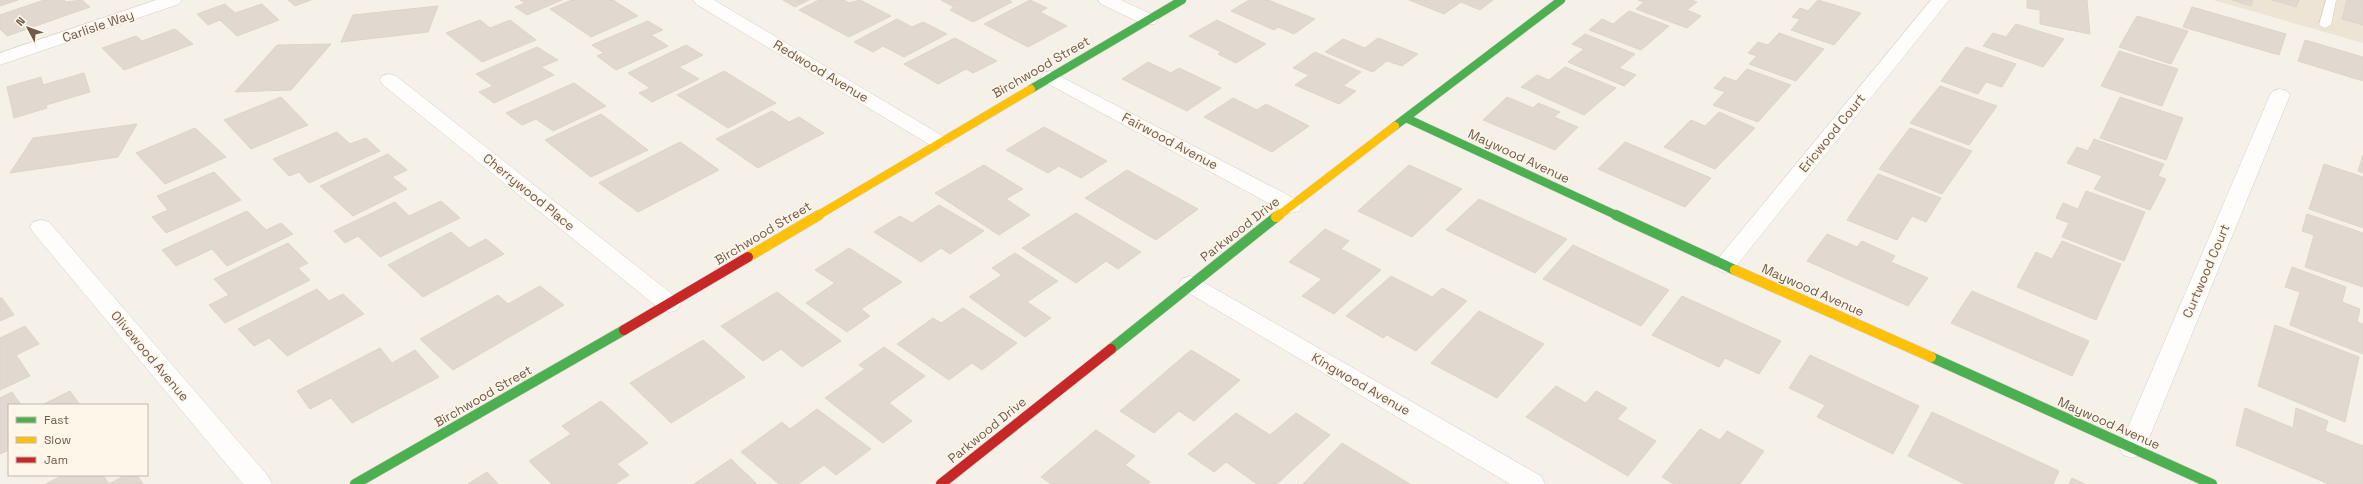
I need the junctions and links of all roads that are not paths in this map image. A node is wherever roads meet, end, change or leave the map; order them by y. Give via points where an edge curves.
1 (173, 0) edge
2 (702, 0) edge
3 (1107, 0) edge
4 (1182, 0) edge
5 (1561, 0) edge
6 (1940, 0) edge
7 (2331, 0) edge
8 (1149, 20) junction
9 (2325, 25) dead end
10 (0, 59) edge
11 (1050, 77) junction
12 (389, 80) dead end
13 (2280, 94) dead end
14 (1406, 118) junction
15 (940, 142) junction
16 (1291, 206) junction
17 (41, 227) dead end
18 (1725, 265) junction
19 (1190, 284) junction
20 (669, 304) junction
21 (2132, 448) junction
22 (259, 484) edge
23 (355, 484) edge
24 (941, 484) edge
25 (1532, 484) edge
26 (2212, 484) edge

1 - 10 street, Carlisle Way
2 - 15 street, Redwood Avenue
3 - 8 street
4 - 8 street, Birchwood Street
5 - 14 street, Parkwood Drive
6 - 18 street, Ericwood Court
7 - 9 lane
8 - 11 street, Birchwood Street
11 - 15 street, Birchwood Street
11 - 16 street, Fairwood Avenue
12 - 20 street, Cherrywood Place
13 - 21 street, Curtwood Court
14 - 16 street, Parkwood Drive
14 - 18 street, Maywood Avenue
15 - 20 street, Birchwood Street
16 - 19 street, Parkwood Drive
17 - 22 street, Olivewood Avenue
18 - 21 street, Maywood Avenue
19 - 24 street, Parkwood Drive
19 - 25 street, Kingwood Avenue
20 - 23 street, Birchwood Street
21 - 26 street, Maywood Avenue

